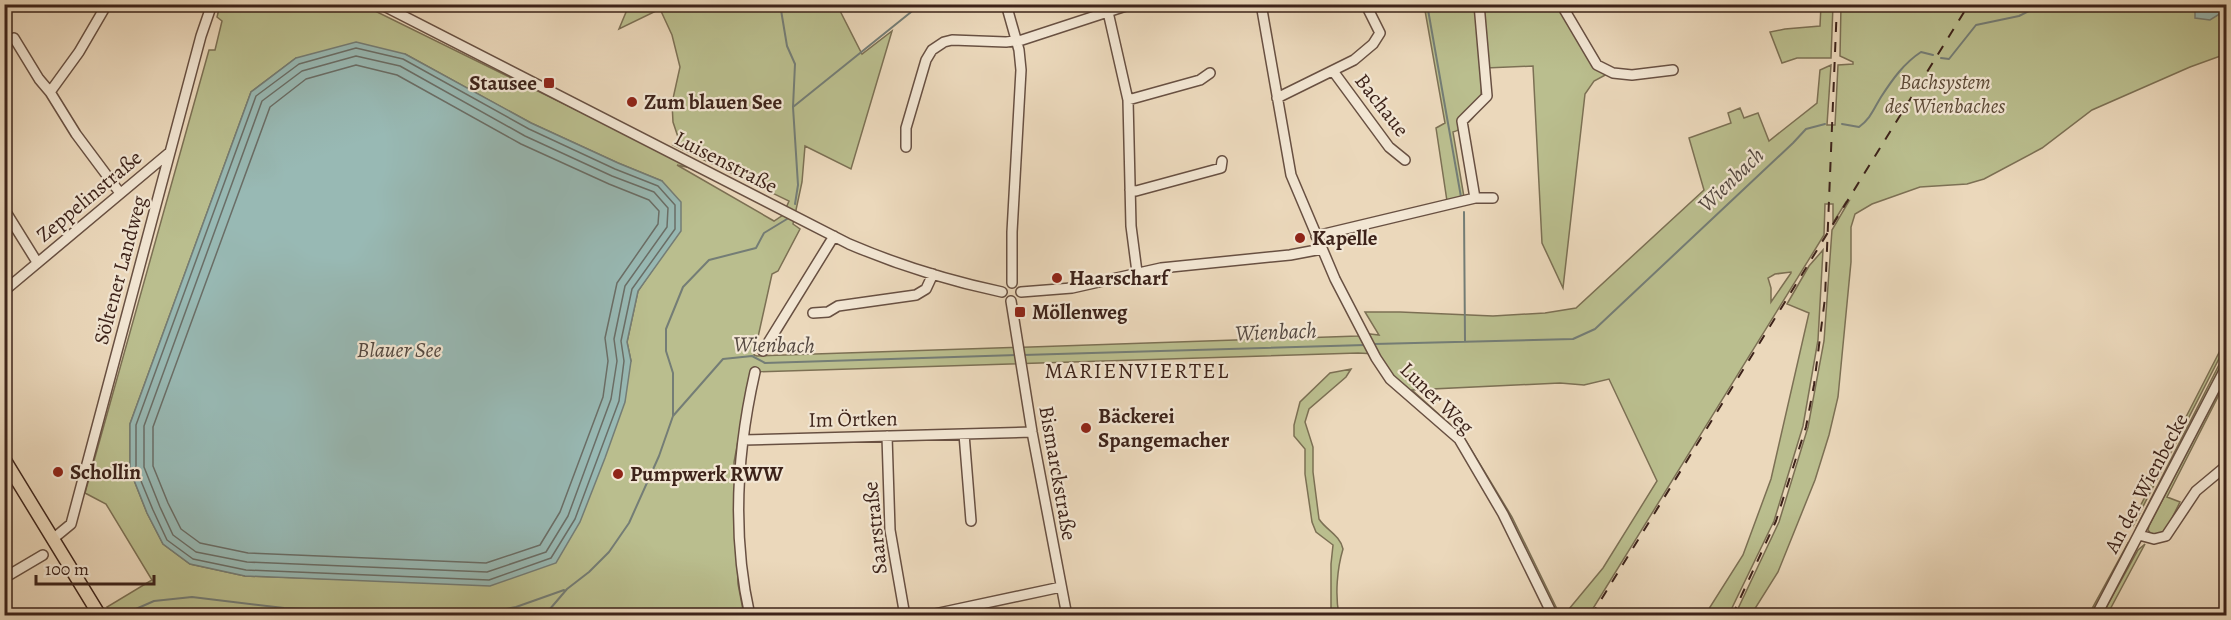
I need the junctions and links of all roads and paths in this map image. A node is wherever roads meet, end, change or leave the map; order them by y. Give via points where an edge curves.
1 (107, 4) edge
2 (212, 4) edge
3 (380, 4) edge
4 (1006, 4) edge
5 (1131, 4) edge
6 (1261, 4) edge
7 (1479, 4) edge
8 (1561, 4) edge
9 (1366, 5) edge
10 (1108, 12) junction
11 (14, 38) dead end
12 (1016, 41) junction
13 (1673, 70) dead end
14 (1333, 71) junction
15 (1210, 73) dead end
16 (50, 92) junction
17 (1277, 98) junction
18 (1128, 100) junction
19 (906, 147) dead end
20 (170, 152) junction
21 (1405, 160) dead end
22 (1221, 161) dead end
23 (1130, 190) junction
24 (120, 193) junction
25 (1475, 198) junction
26 (1493, 198) dead end
27 (4, 209) edge
28 (834, 236) junction
29 (1316, 236) junction
30 (1322, 249) junction
31 (37, 262) junction
32 (1137, 272) junction
33 (933, 274) junction
34 (1012, 283) junction
35 (4, 291) edge
36 (1002, 291) junction
37 (1021, 292) junction
38 (1011, 301) junction
39 (813, 314) dead end
40 (763, 351) dead end
41 (2226, 367) edge
42 (755, 372) dead end
43 (1032, 432) junction
44 (964, 435) junction
45 (887, 436) junction
46 (743, 440) junction
47 (4, 459) edge
48 (2226, 466) edge
49 (971, 521) dead end
50 (2139, 535) junction
51 (54, 538) junction
52 (43, 555) dead end
53 (4, 578) edge
54 (1060, 586) junction
55 (99, 613) edge
56 (750, 615) edge
57 (904, 615) edge
58 (926, 615) edge
59 (1067, 615) edge
60 (1553, 615) edge
61 (2096, 615) edge

1 - 16 street
2 - 20 street, Söltener Landweg
3 - 28 street, Luisenstraße
4 - 12 street
5 - 10 street
6 - 17 street, Luner Weg
7 - 25 street via 1487,96 1462,121
8 - 13 street via 1597,65 1613,73 1632,75
9 - 14 street via 1380,33 1374,44
10 - 12 street
10 - 18 street
11 - 16 street
12 - 19 street via 952,40 932,51 906,128
12 - 34 street via 1021,70
14 - 17 street
14 - 21 street, Bachaue via 1389,147
15 - 18 street via 1200,80
16 - 24 street
17 - 29 street, Luner Weg via 1291,175
18 - 23 street
20 - 24 street, Zeppelinstraße
20 - 51 street, Söltener Landweg via 71,524
22 - 23 street via 1221,168
23 - 32 street
24 - 31 street, Zeppelinstraße
25 - 26 street
25 - 29 street
27 - 31 street
28 - 33 street, Luisenstraße via 876,256
28 - 40 street
29 - 30 street, Luner Weg
30 - 32 street
30 - 60 street, Luner Weg via 1373,353 1390,379 1459,439 1508,522
31 - 35 street, Zeppelinstraße
32 - 37 street via 1072,288
33 - 36 street, Luisenstraße
33 - 39 street via 926,289 916,295 838,306
34 - 36 street
34 - 37 street
36 - 38 street
37 - 38 street via 1018,299
38 - 43 street, Bismarckstraße
41 - 50 street, An der Wienbecke
42 - 46 street
43 - 44 street, Im Örtken
43 - 54 street, Bismarckstraße
44 - 45 street, Im Örtken
44 - 49 street
45 - 46 street, Im Örtken
45 - 57 street, Saarstraße via 890,530
46 - 56 street via 739,487 742,581
47 - 51 main road
48 - 50 street via 2196,491 2166,536 2154,539
50 - 61 street, An der Wienbecke
51 - 55 main road
52 - 53 street
54 - 58 street
54 - 59 street, Bismarckstraße

